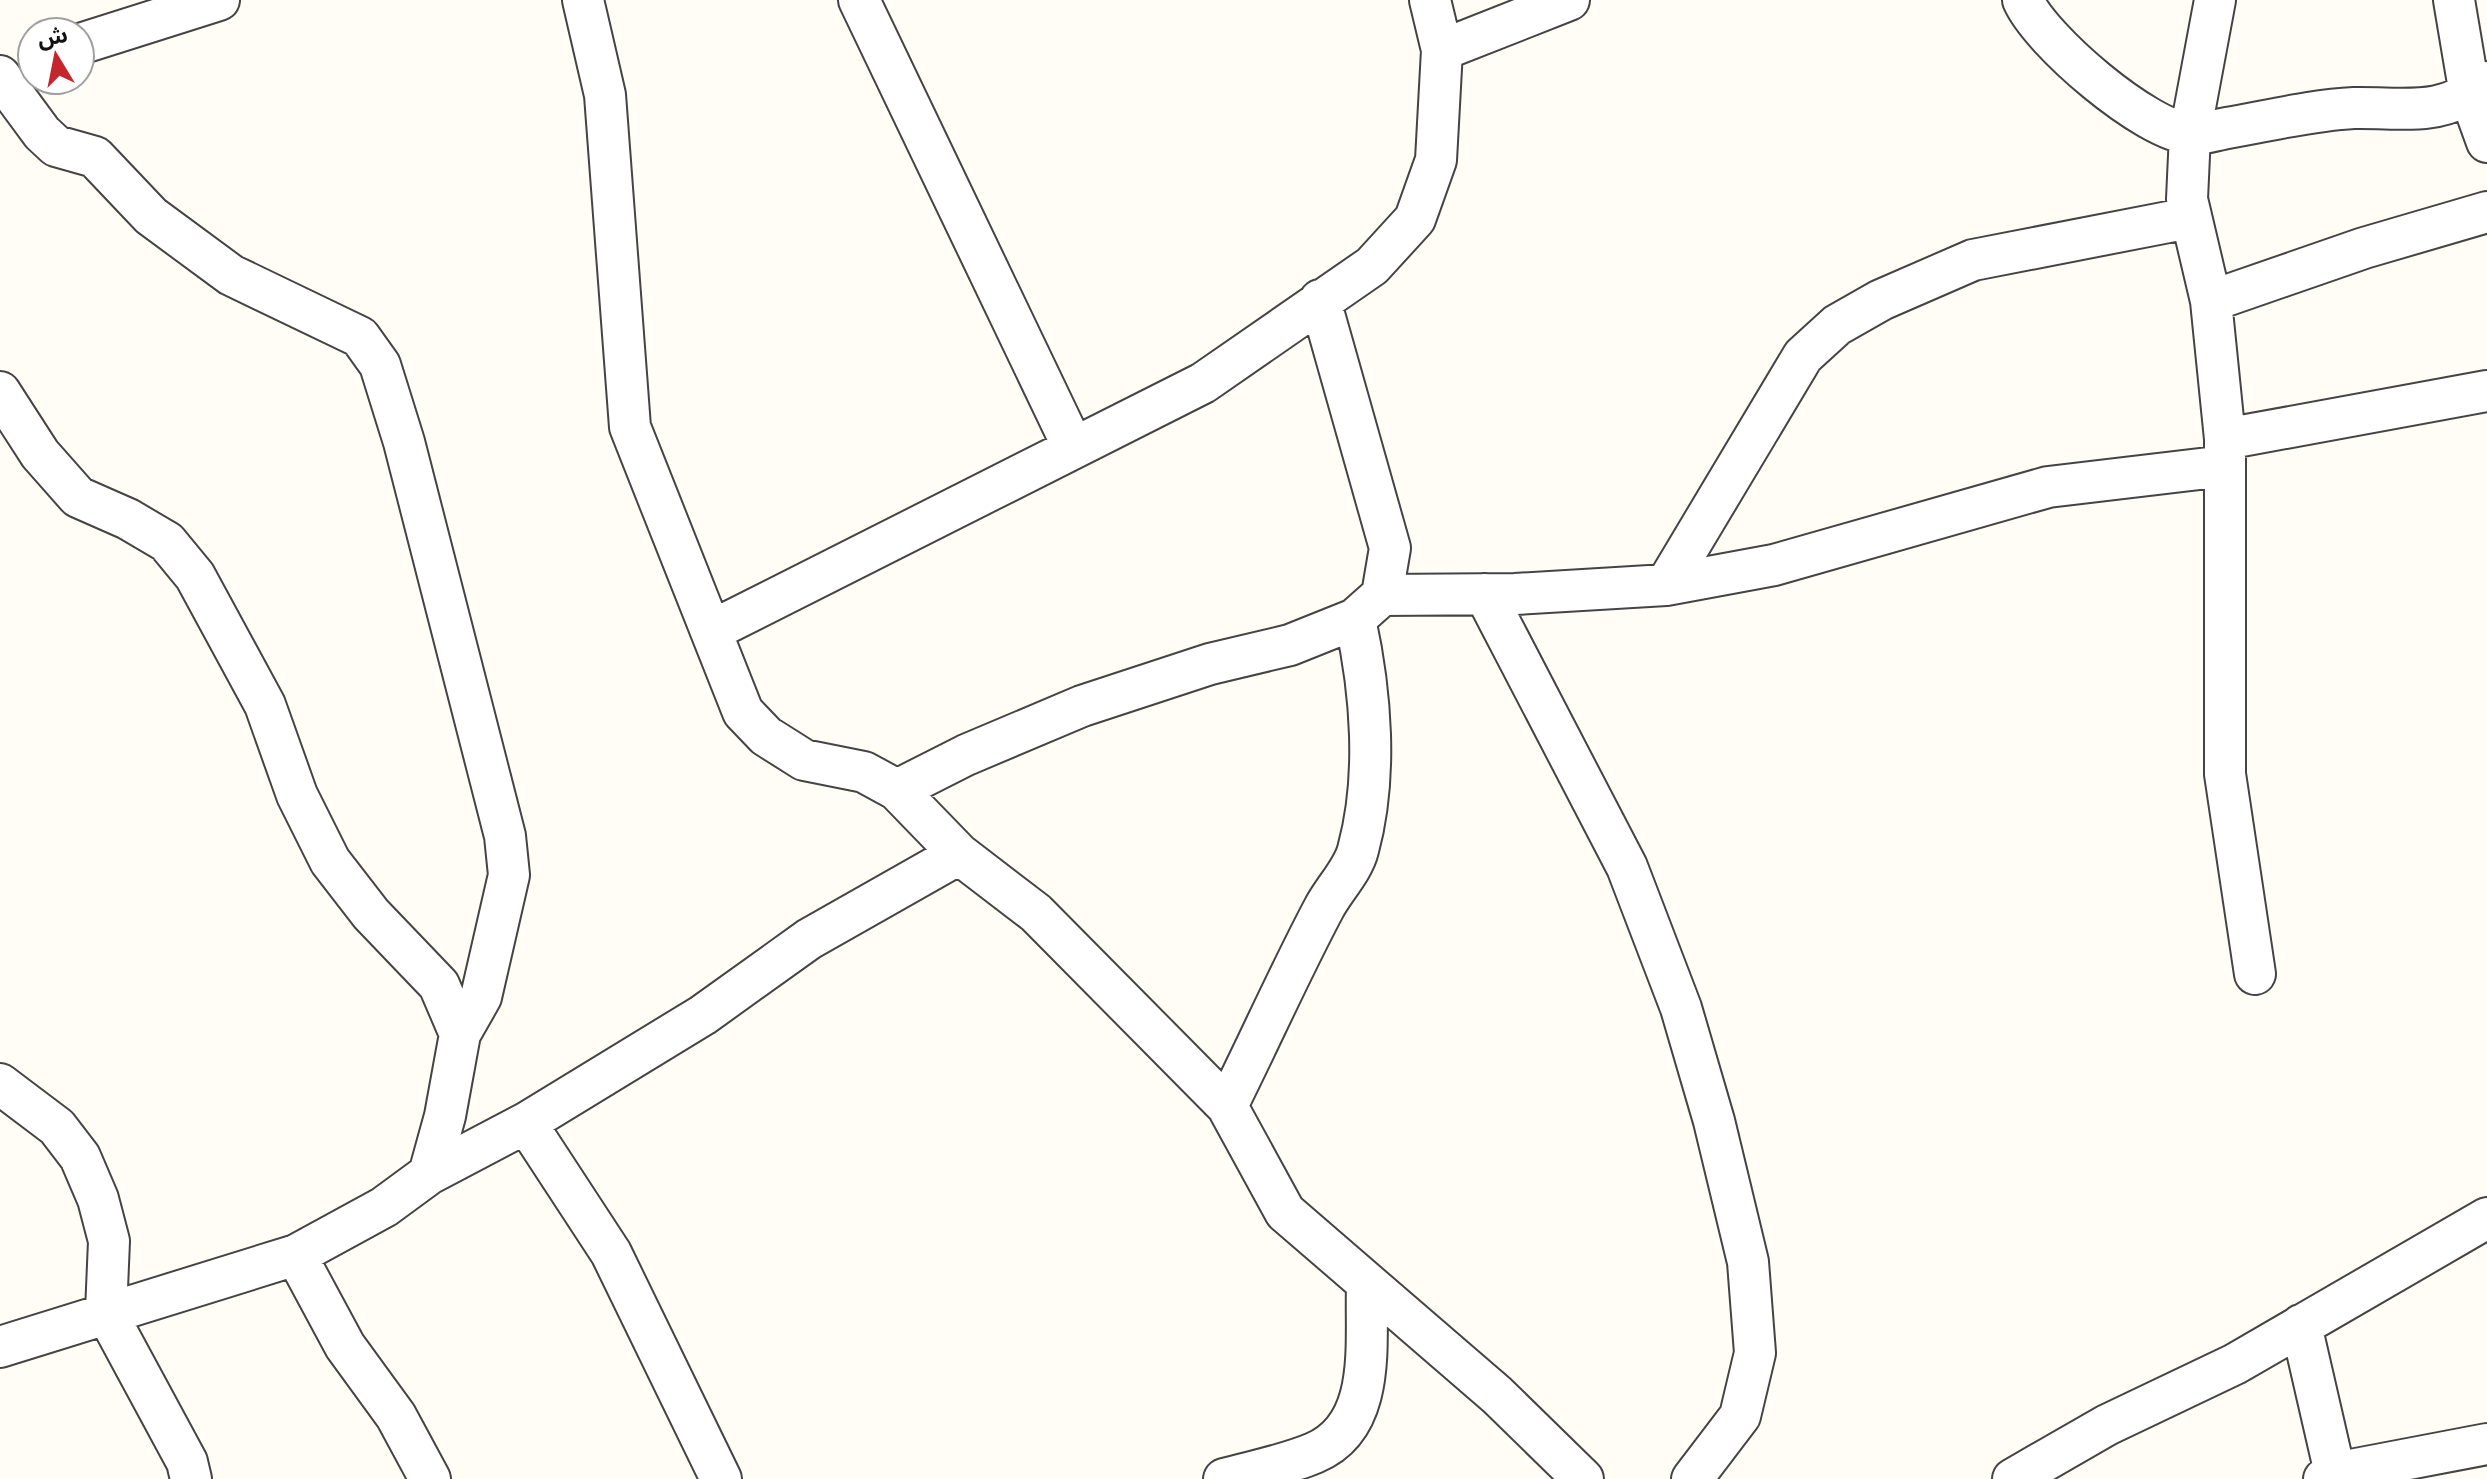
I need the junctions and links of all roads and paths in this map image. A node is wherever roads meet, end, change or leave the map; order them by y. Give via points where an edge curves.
1 (219, 0) edge
2 (859, 0) edge
3 (1430, 0) edge
4 (1569, 0) edge
5 (2023, 0) edge
6 (2215, 0) edge
7 (2454, 0) edge
8 (595, 2) edge
9 (96, 39) edge
10 (1442, 50) junction
11 (0, 76) edge
12 (2478, 88) edge
13 (2190, 134) junction
14 (2487, 142) edge
15 (2487, 212) edge
16 (2189, 218) junction
17 (1320, 300) junction
18 (2211, 301) junction
19 (2487, 391) edge
20 (0, 392) edge
21 (1073, 447) junction
22 (2225, 452) junction
23 (1666, 585) junction
24 (1485, 594) junction
25 (1369, 607) junction
26 (711, 631) junction
27 (897, 790) junction
28 (959, 854) junction
29 (2255, 974) dead end
30 (460, 1034) junction
31 (0, 1084) edge
32 (1227, 1106) junction
33 (526, 1123) junction
34 (429, 1174) junction
35 (2487, 1218) edge
36 (296, 1255) junction
37 (1367, 1286) junction
38 (106, 1312) junction
39 (2301, 1325) junction
40 (0, 1347) edge
41 (2487, 1444) edge
42 (2330, 1476) edge
43 (191, 1479) edge
44 (430, 1479) edge
45 (721, 1479) edge
46 (1224, 1479) edge
47 (1583, 1479) edge
48 (1692, 1479) edge
49 (2013, 1479) edge

1 - 9 street
2 - 21 street
3 - 10 street
4 - 10 street
5 - 13 street via 2042,29 2106,89 2144,115
6 - 13 street
7 - 12 street
8 - 26 street via 630,427
10 - 17 street via 1436,160 1415,219 1372,266
11 - 30 street via 56,146 95,157 151,216 231,275 360,337 380,365 505,836 509,875 481,997
12 - 13 street via 2431,110 2353,108
12 - 14 street
13 - 16 street
15 - 18 street
16 - 18 street
16 - 23 street via 1973,260 1837,325 1803,356
17 - 21 street via 1203,383
17 - 25 street via 1390,548
18 - 22 street
19 - 22 street
20 - 30 street via 40,454 78,497 167,542 195,576 265,705 297,795 330,861 371,914 439,985
21 - 26 street
22 - 23 street via 2048,487 1774,565
22 - 29 street via 2225,774
23 - 24 street
24 - 25 street
24 - 48 street via 1627,867 1681,1008 1748,1262 1755,1353 1740,1416
25 - 27 street via 1290,645 1210,664 1082,706
25 - 32 street via 1366,811 1357,854 1324,908
26 - 27 street via 743,712 766,736 804,760 864,772
27 - 28 street
28 - 32 street via 1036,913
28 - 33 street via 809,939 703,1015
30 - 34 street
31 - 38 street via 57,1127 80,1157 109,1241
32 - 37 street via 1285,1212
33 - 34 street
33 - 45 street via 611,1253
34 - 36 street via 384,1207
35 - 39 street
36 - 38 street
36 - 44 street via 345,1346 396,1416
37 - 46 street via 1364,1390 1349,1428 1316,1453
37 - 47 street via 1497,1395
38 - 40 street
38 - 43 street via 187,1462
39 - 42 street
39 - 49 street
41 - 42 street

